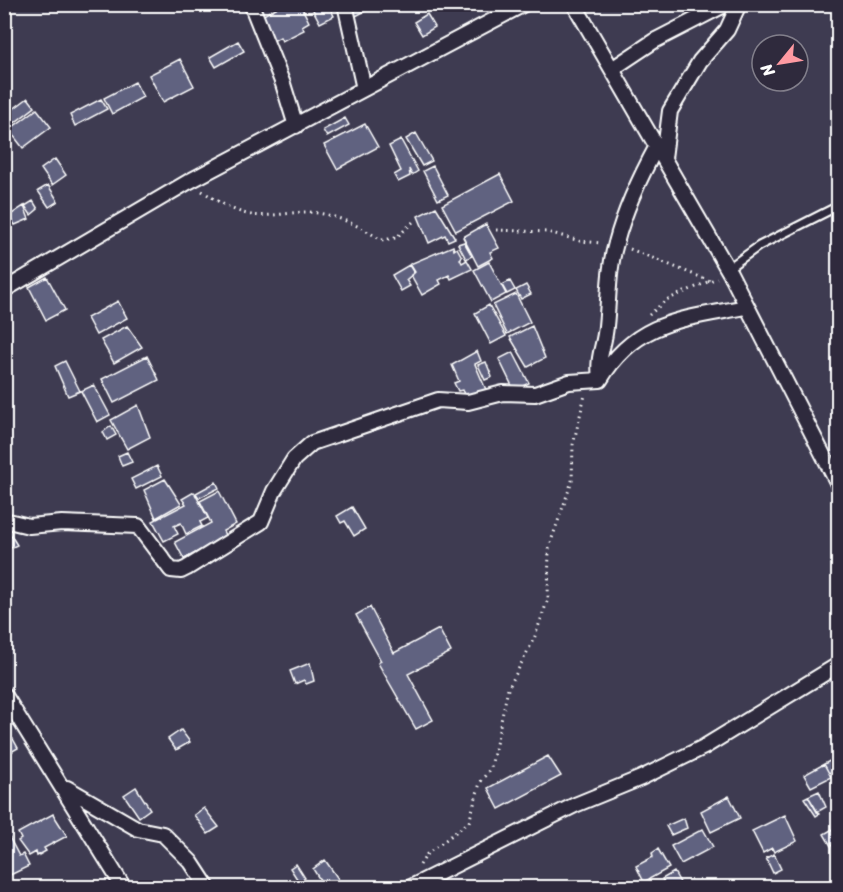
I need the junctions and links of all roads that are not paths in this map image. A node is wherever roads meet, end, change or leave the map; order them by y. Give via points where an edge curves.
1 (251, 4) edge
2 (345, 4) edge
3 (524, 4) edge
4 (574, 4) edge
5 (726, 4) edge
6 (739, 4) edge
7 (612, 69) junction
8 (364, 89) junction
9 (296, 126) junction
10 (657, 146) junction
11 (664, 160) junction
12 (838, 206) edge
13 (729, 271) junction
14 (4, 290) edge
15 (746, 307) junction
16 (600, 380) junction
17 (838, 484) edge
18 (4, 520) edge
19 (838, 665) edge
20 (4, 694) edge
21 (60, 784) junction
22 (124, 888) edge
23 (208, 888) edge
24 (409, 888) edge

1 - 9 street
2 - 8 street
3 - 8 street
4 - 7 street
5 - 7 street via 654,41
6 - 11 street via 727,30 700,61 670,111
7 - 10 street
8 - 9 street
9 - 14 street via 188,182
10 - 11 street
10 - 16 street via 637,182 616,244 606,328 597,358
11 - 13 street
12 - 13 lane via 759,246
13 - 15 street
15 - 16 street via 668,323 642,333 609,364
15 - 17 street
16 - 18 street via 569,382 535,394 503,393 468,402 438,400 312,443 294,459 261,522 181,571 171,570 138,526 29,526
19 - 24 street via 704,747 574,805
20 - 21 street
21 - 22 street
21 - 23 street via 138,829 163,834 191,862

